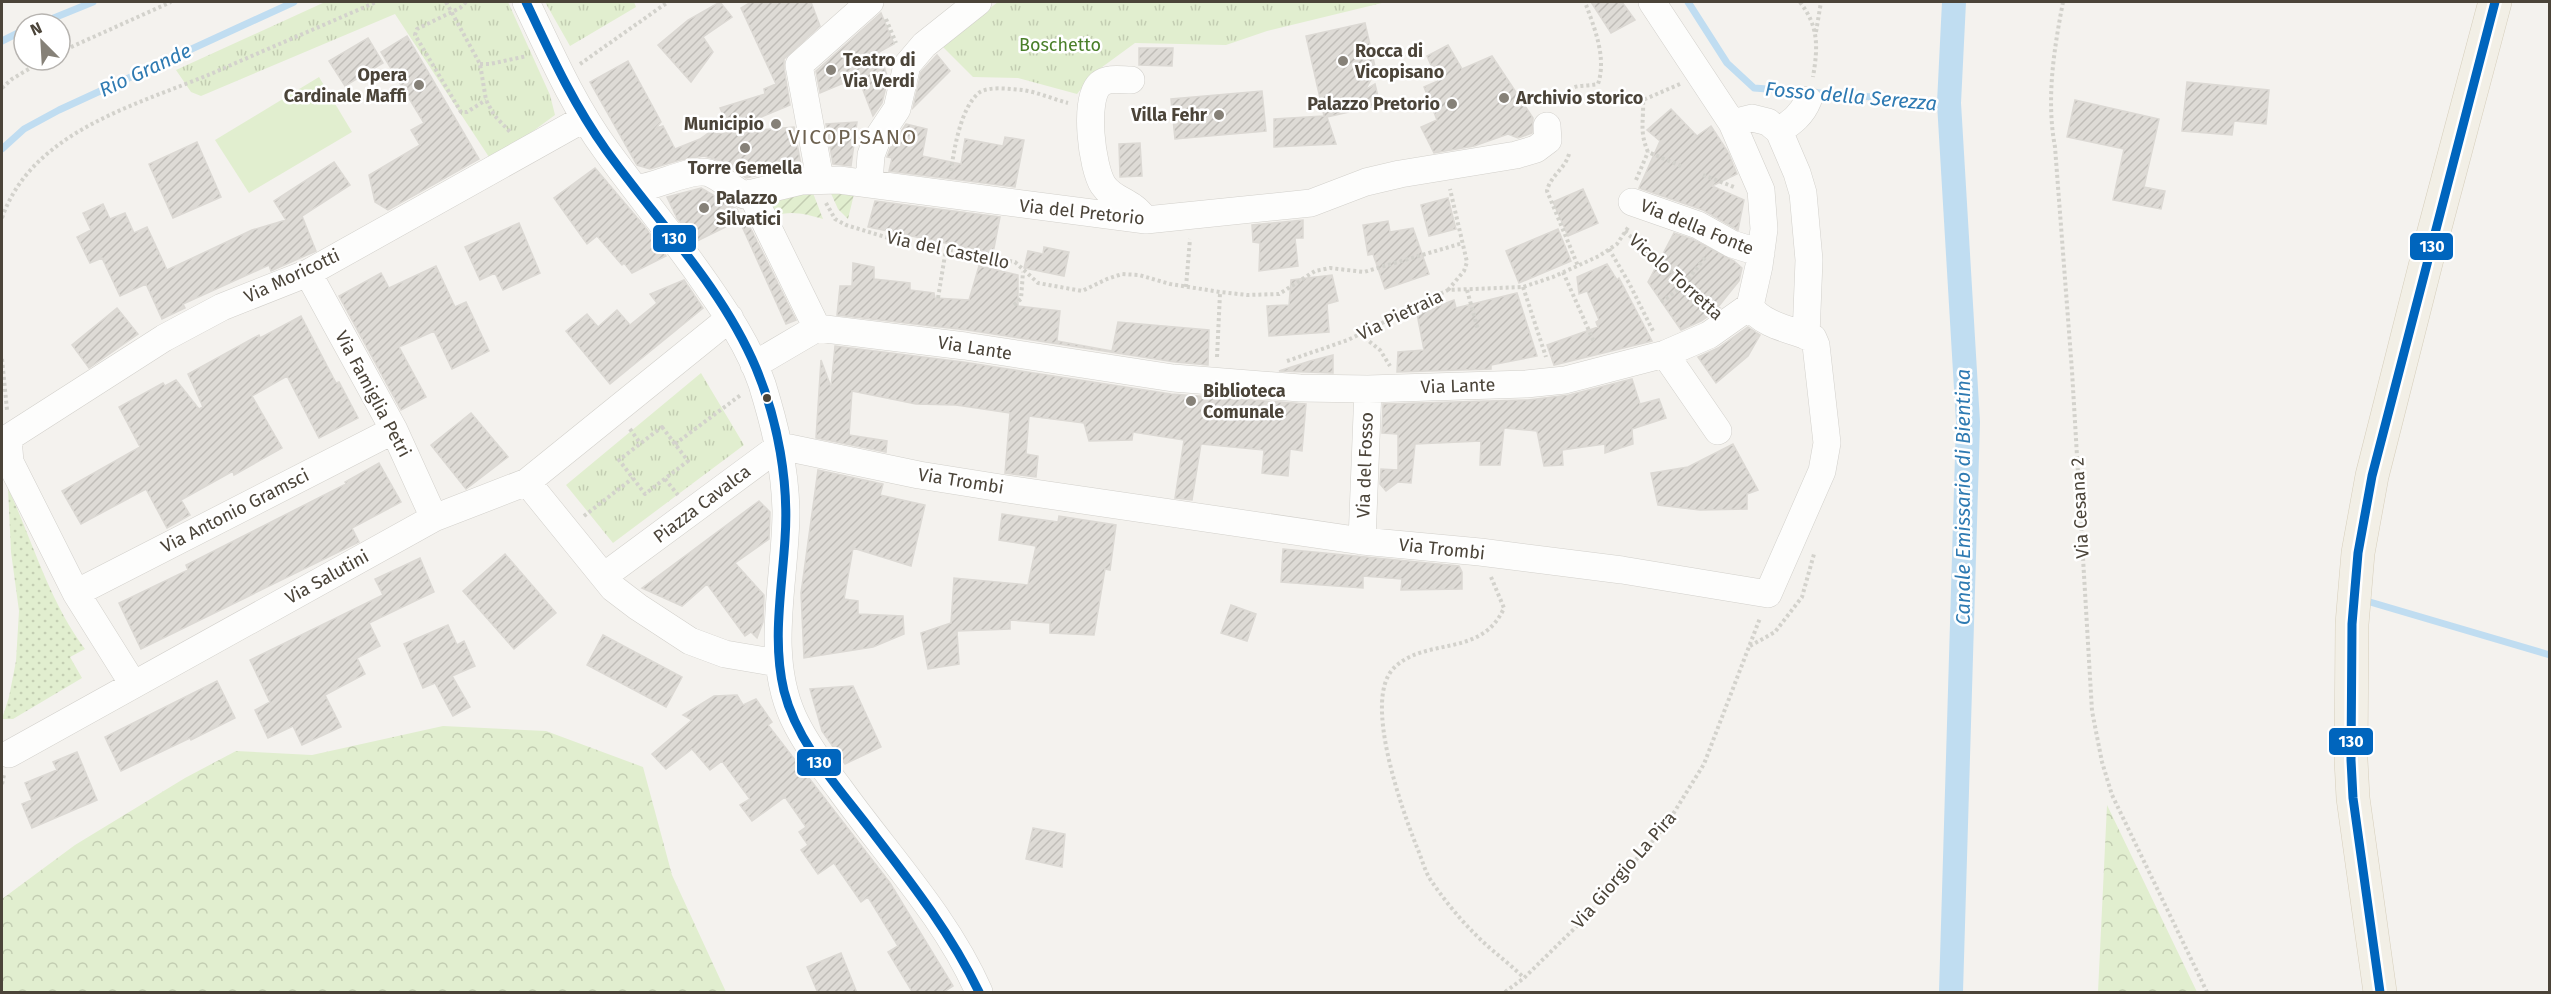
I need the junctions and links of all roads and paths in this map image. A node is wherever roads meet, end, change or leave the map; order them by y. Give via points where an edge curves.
1 (171, 2) edge
2 (376, 2) edge
3 (446, 2) edge
4 (466, 2) edge
5 (525, 2) edge
6 (668, 2) edge
7 (978, 2) edge
8 (1585, 2) edge
9 (1652, 2) edge
10 (1800, 2) edge
11 (1821, 2) edge
12 (2063, 2) edge
13 (2495, 2) edge
14 (876, 7) edge
15 (451, 13) junction
16 (1816, 33) junction
17 (72, 47) edge
18 (548, 49) junction
19 (480, 64) junction
20 (907, 65) junction
21 (24, 72) edge
22 (562, 76) junction
23 (1131, 80) dead end
24 (1675, 87) dead end
25 (2, 88) edge
26 (1810, 92) joint
27 (486, 100) junction
28 (1092, 112) junction
29 (585, 118) junction
30 (1554, 119) joint
31 (1732, 123) junction
32 (1779, 131) junction
33 (523, 154) junction
34 (1681, 166) dead end
35 (820, 179) junction
36 (868, 183) junction
37 (637, 188) junction
38 (1547, 191) dead end
39 (752, 193) junction
40 (1451, 194) dead end
41 (947, 195) junction
42 (2, 218) edge
43 (1146, 220) junction
44 (1628, 220) junction
45 (1189, 236) dead end
46 (1719, 237) junction
47 (1463, 243) junction
48 (946, 249) junction
49 (1609, 249) junction
50 (1761, 253) junction
51 (1578, 266) junction
52 (1023, 271) junction
53 (1563, 272) junction
54 (308, 273) junction
55 (1686, 283) junction
56 (1186, 287) junction
57 (1522, 287) junction
58 (1448, 290) junction
59 (1467, 290) junction
60 (1220, 292) junction
61 (938, 298) dead end
62 (1661, 302) dead end
63 (1014, 305) dead end
64 (1750, 306) junction
65 (730, 318) junction
66 (1726, 323) junction
67 (817, 328) junction
68 (1651, 328) dead end
69 (1478, 330) dead end
70 (1360, 334) junction
71 (1806, 336) junction
72 (1594, 342) dead end
73 (1665, 354) junction
74 (1545, 355) dead end
75 (2, 359) edge
76 (1285, 362) dead end
77 (757, 373) junction
78 (1392, 373) dead end
79 (1214, 382) junction
80 (1368, 390) junction
81 (394, 430) junction
82 (1718, 430) dead end
83 (5, 439) edge
84 (675, 444) junction
85 (780, 446) junction
86 (633, 477) junction
87 (527, 482) junction
88 (434, 518) junction
89 (567, 530) junction
90 (1362, 541) junction
91 (1480, 552) junction
92 (604, 576) junction
93 (76, 593) junction
94 (1768, 594) junction
95 (778, 663) junction
96 (133, 684) junction
97 (9, 754) dead end
98 (1524, 978) junction
99 (979, 993) edge
100 (1505, 993) edge
101 (2207, 993) edge
102 (2380, 993) edge

1 - 17 path
2 - 42 path via 95,122 37,162 8,201
3 - 15 path
4 - 15 path
5 - 18 street
6 - 22 path
7 - 20 street via 924,45
8 - 30 path via 1597,39 1600,78 1598,84 1583,84 1566,93
9 - 31 street
10 - 16 path
11 - 16 path
12 - 101 path, Via Cesana 2 via 2050,120 2072,371 2092,711 2112,795
13 - 102 main road via 2372,476 2358,553 2351,647 2351,760
14 - 20 path
14 - 35 street via 799,65
15 - 19 path
15 - 27 path via 417,29 417,41 461,112
16 - 26 path via 1817,56
18 - 19 path
18 - 22 street
19 - 27 path
20 - 36 street via 897,109 871,155
21 - 25 path
22 - 29 street
23 - 28 street via 1101,83 1094,93
24 - 34 path via 1643,100 1641,136 1648,152
26 - 32 street via 1804,110
27 - 33 path
28 - 41 path via 1025,90 996,88 981,92 959,129
28 - 43 street via 1096,172 1111,194
29 - 33 street, Via Moricotti
29 - 37 street
30 - 43 street, Via del Pretorio via 1548,140 1536,149 1516,154 1389,176 1311,203
31 - 32 street via 1752,118 1768,122
31 - 50 street via 1761,190
32 - 71 street via 1803,193 1807,216 1810,289
33 - 54 street, Via Moricotti
35 - 36 street, Via del Pretorio
35 - 39 street, Via del Pretorio
35 - 48 path, Via del Castello via 829,210 846,225
36 - 41 street, Via del Pretorio
37 - 39 street via 700,172 713,175 744,195
37 - 65 street
38 - 51 path
39 - 67 street
40 - 47 path
41 - 43 street, Via del Pretorio
44 - 46 street, Via della Fonte via 1674,216
44 - 49 path, Via Pietraia via 1617,244
44 - 55 path, Vicolo Torretta
45 - 56 path
46 - 50 street, Via della Fonte
46 - 55 path
47 - 58 path via 1467,264
47 - 60 path, Via del Castello via 1364,272 1330,267 1316,270 1279,294
48 - 52 path, Via del Castello via 1015,262
48 - 61 path
49 - 51 path, Via Pietraia
49 - 68 path
50 - 64 street
51 - 53 path, Via Pietraia
52 - 56 path, Via del Castello via 1038,282 1082,291 1122,274
52 - 63 path via 1021,299
53 - 57 path, Via Pietraia
53 - 72 path
54 - 81 street, Via Famiglia Petri
54 - 83 street, Via Moricotti via 222,307 164,338
55 - 62 path
55 - 66 path, Vicolo Torretta
56 - 60 path, Via del Castello
57 - 59 path, Via Pietraia
57 - 74 path
58 - 59 path, Via Pietraia
58 - 70 path, Via Pietraia
59 - 69 path
60 - 79 path
64 - 66 street, Via Lante
64 - 71 street via 1755,314
65 - 77 street
65 - 87 street
66 - 73 street, Via Lante
67 - 77 street
67 - 79 street, Via Lante
70 - 76 path, Via Pietraia
70 - 78 path via 1380,350
71 - 94 street via 1813,338 1816,345 1827,443 1822,471
73 - 80 street, Via Lante via 1553,382
73 - 82 street
75 - 83 path
77 - 84 path
77 - 85 street
79 - 80 street, Via Lante
80 - 90 street, Via del Fosso
81 - 88 street, Via Famiglia Petri
81 - 93 street, Via Antonio Gramsci
83 - 93 street via 10,462
84 - 86 path via 688,461 645,494
84 - 86 path via 662,427 619,460
85 - 90 street, Via Trombi via 919,475
85 - 92 street, Piazza Cavalca
85 - 95 street via 786,513
86 - 89 path
87 - 88 street, Via Salutini
87 - 89 street
88 - 96 street, Via Salutini
89 - 92 street
90 - 91 street, Via Trombi
91 - 94 street, Via Trombi
91 - 98 path via 1504,608 1499,620 1478,638 1408,657 1391,671 1381,701 1388,756 1402,808 1429,877 1473,932
92 - 95 street via 638,607 690,641 726,654
93 - 96 street
94 - 98 path, Via Giorgio La Pira via 1719,729 1686,796 1638,859
95 - 99 street via 784,696 807,744 938,919 969,968
96 - 97 street, Via Salutini
98 - 100 path, Via Giorgio La Pira

